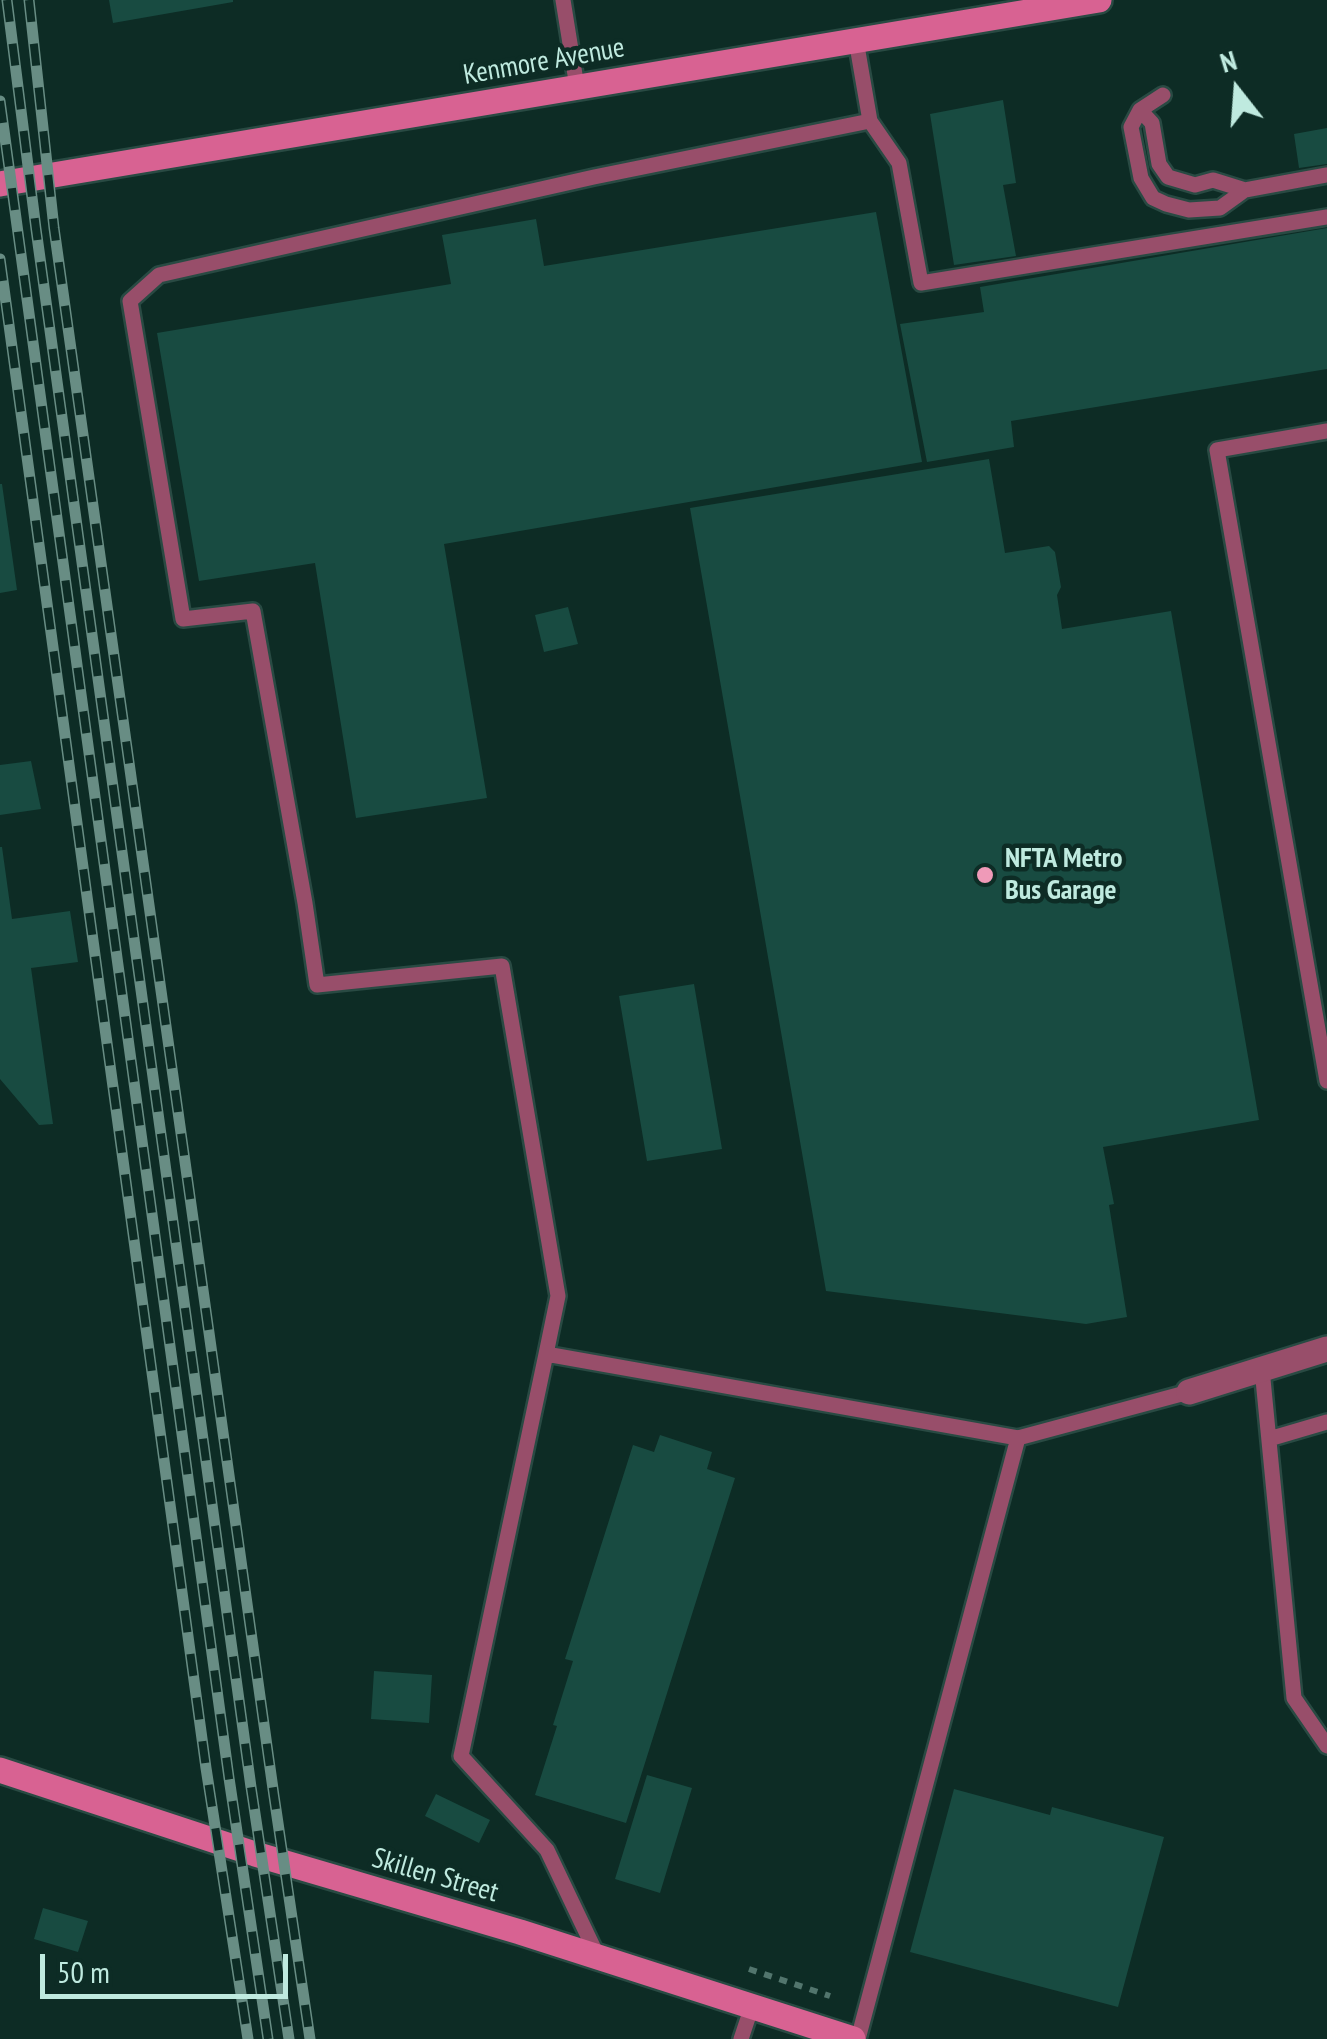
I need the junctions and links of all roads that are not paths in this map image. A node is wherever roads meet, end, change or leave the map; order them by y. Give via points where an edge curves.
1 (563, 0) edge
2 (1098, 0) edge
3 (856, 40) junction
4 (577, 87) junction
5 (1163, 94) dead end
6 (1140, 110) junction
7 (870, 122) junction
8 (1327, 174) edge
9 (0, 184) edge
10 (1245, 190) junction
11 (1327, 217) edge
12 (1327, 432) edge
13 (1327, 1082) edge
14 (1327, 1348) edge
15 (546, 1354) junction
16 (1262, 1369) junction
17 (1189, 1392) joint
18 (1327, 1422) edge
19 (1018, 1438) junction
20 (1268, 1439) junction
21 (1327, 1746) edge
22 (0, 1770) edge
23 (598, 1957) junction
24 (752, 2006) junction
25 (741, 2039) edge
26 (856, 2039) edge

1 - 4 lane
2 - 3 street, Kenmore Avenue
3 - 4 street, Kenmore Avenue
3 - 7 lane
4 - 9 street, Kenmore Avenue
5 - 6 lane
6 - 10 lane via 1152,123 1168,177
6 - 10 lane via 1132,127 1153,198 1189,210 1220,208
7 - 11 lane via 899,162 920,283
7 - 15 lane via 159,275 130,302 183,619 252,611 317,986 502,966 558,1296
8 - 10 lane
12 - 13 lane via 1217,450
14 - 16 street
15 - 19 lane
15 - 23 lane via 461,1756 547,1850
16 - 17 street
16 - 20 lane
17 - 19 lane
18 - 20 lane
19 - 26 lane
20 - 21 lane via 1294,1698
22 - 23 street, Skillen Street
23 - 24 street, Skillen Street
24 - 25 lane
24 - 26 street, Skillen Street

